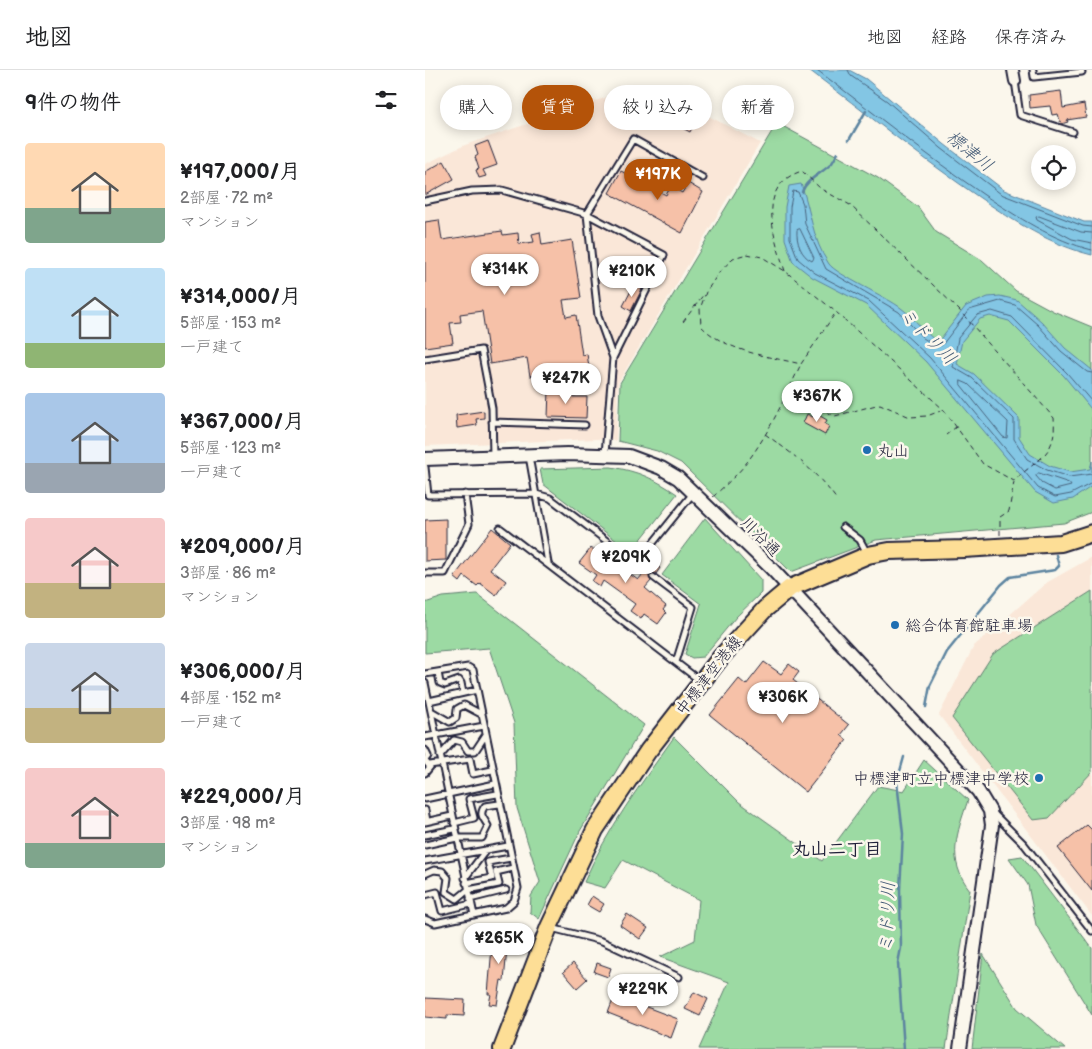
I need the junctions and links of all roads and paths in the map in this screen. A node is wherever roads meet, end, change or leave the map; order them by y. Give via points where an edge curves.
1 (1013, 70) edge
2 (1033, 70) edge
3 (1082, 72) dead end
4 (1015, 81) joint
5 (1073, 132) dead end
6 (703, 178) dead end
7 (425, 201) edge
8 (587, 214) junction
9 (785, 270) junction
10 (706, 292) junction
11 (836, 312) junction
12 (683, 322) dead end
13 (425, 358) edge
14 (613, 358) junction
15 (801, 364) junction
16 (786, 394) junction
17 (944, 410) junction
18 (492, 422) junction
19 (585, 425) dead end
20 (956, 427) junction
21 (765, 434) junction
22 (946, 435) dead end
23 (605, 455) junction
24 (529, 456) junction
25 (493, 458) junction
26 (425, 459) edge
27 (425, 467) edge
28 (1014, 481) junction
29 (694, 492) junction
30 (465, 494) junction
31 (536, 494) junction
32 (426, 495) edge
33 (713, 498) dead end
34 (837, 500) dead end
35 (843, 527) dead end
36 (501, 528) dead end
37 (1092, 533) edge
38 (1001, 547) junction
39 (869, 555) junction
40 (548, 564) junction
41 (636, 564) junction
42 (645, 570) dead end
43 (425, 573) edge
44 (653, 577) dead end
45 (790, 588) junction
46 (676, 662) junction
47 (438, 672) junction
48 (425, 674) edge
49 (702, 681) junction
50 (425, 687) edge
51 (477, 690) junction
52 (463, 693) junction
53 (429, 701) junction
54 (431, 714) junction
55 (481, 714) junction
56 (425, 718) edge
57 (484, 726) junction
58 (435, 735) junction
59 (485, 735) junction
60 (425, 737) edge
61 (425, 750) edge
62 (440, 756) junction
63 (427, 762) edge
64 (441, 764) junction
65 (493, 770) junction
66 (425, 773) edge
67 (495, 784) junction
68 (448, 794) junction
69 (497, 794) junction
70 (425, 799) edge
71 (499, 804) junction
72 (425, 810) edge
73 (990, 811) junction
74 (452, 816) junction
75 (426, 822) edge
76 (454, 826) junction
77 (425, 836) edge
78 (457, 838) junction
79 (425, 845) edge
80 (509, 846) junction
81 (486, 850) junction
82 (460, 854) junction
83 (511, 858) junction
84 (425, 861) edge
85 (476, 864) junction
86 (482, 868) dead end
87 (513, 868) junction
88 (425, 874) edge
89 (466, 881) junction
90 (468, 890) junction
91 (506, 890) dead end
92 (491, 894) junction
93 (425, 895) edge
94 (492, 901) dead end
95 (471, 902) junction
96 (473, 915) junction
97 (425, 919) edge
98 (549, 927) junction
99 (1092, 931) edge
100 (679, 978) dead end
101 (502, 1049) edge
102 (960, 1049) edge

1 - 4 street
2 - 3 lane via 1033,77
4 - 5 lane via 1020,115
6 - 8 lane via 633,139
7 - 8 lane via 472,191 502,190
8 - 14 lane via 598,316
8 - 14 lane via 665,255
9 - 10 path via 762,257 747,254 733,258
9 - 11 path
9 - 28 path via 771,225 775,189 784,178 802,171 821,189 850,205 959,310 1054,418 1055,435 1045,457
10 - 12 path
10 - 15 path via 700,309 701,326 712,338 729,346
11 - 15 path
11 - 17 path
13 - 18 lane via 481,350
14 - 23 lane
15 - 16 path
16 - 17 path via 835,416 880,404 910,417
16 - 21 path
17 - 20 path
18 - 19 lane
18 - 25 lane
20 - 22 path
20 - 28 path via 983,464
21 - 33 path via 743,467
21 - 34 path via 801,460
23 - 24 street, 川沿通
23 - 29 street, 川沿通 via 629,456 661,468
24 - 25 street, 川沿通
24 - 31 lane
25 - 26 street, 川沿通
27 - 32 lane
28 - 38 path via 1009,510 1000,517
29 - 41 lane
29 - 45 street, 川沿通
30 - 31 lane
30 - 32 lane
30 - 43 lane via 469,524 445,573
31 - 40 lane
31 - 41 lane via 550,498
35 - 39 lane via 860,540
36 - 40 lane
37 - 38 main road, 中標津空港線 via 1061,543
38 - 39 main road, 中標津空港線 via 889,551
39 - 45 main road, 中標津空港線
40 - 46 lane
41 - 42 lane
44 - 46 lane via 693,607
45 - 49 main road, 中標津空港線 via 745,628
45 - 73 street, 川沿通 via 978,791
46 - 49 lane
47 - 48 lane
47 - 51 lane via 468,667 473,670
47 - 52 lane via 441,683 445,685 459,680
49 - 98 main road, 中標津空港線 via 648,751 595,830
50 - 53 lane
51 - 52 lane
51 - 55 lane
52 - 53 lane
53 - 54 lane
54 - 55 lane via 450,722 455,718 457,709 464,705
54 - 56 lane
54 - 58 lane
55 - 57 lane
57 - 58 lane
57 - 59 lane
58 - 60 lane
58 - 62 lane
59 - 62 lane via 475,751 468,751 462,742 454,740
59 - 65 lane
61 - 63 lane
62 - 64 lane
63 - 64 lane
63 - 66 lane via 430,770
64 - 65 lane via 470,759 473,774
64 - 68 lane
65 - 67 lane
67 - 68 lane
67 - 69 lane
68 - 70 lane
68 - 74 lane
69 - 71 lane
69 - 76 lane via 469,800 474,818
71 - 78 lane via 485,806 482,810 482,818 488,826 482,838
71 - 80 lane
72 - 75 lane
73 - 99 lane via 1025,844
73 - 102 street via 992,825
74 - 75 lane
74 - 76 lane
76 - 77 lane
76 - 78 lane
78 - 79 lane
78 - 82 lane
80 - 81 lane
80 - 83 lane
81 - 82 lane
81 - 85 lane
82 - 84 lane
82 - 89 lane
83 - 87 lane
83 - 89 lane via 489,862 492,878
85 - 86 lane
85 - 89 lane
87 - 90 lane via 496,872 499,884
87 - 96 lane via 518,888 514,901 506,908
88 - 90 lane via 437,870 445,874 447,892 454,898 461,897
89 - 90 lane
90 - 95 lane
91 - 92 lane
92 - 94 lane
92 - 95 lane
93 - 95 lane via 437,892 442,911
95 - 96 lane
96 - 97 lane via 435,923
98 - 100 lane via 603,941
98 - 101 main road, 中標津空港線

